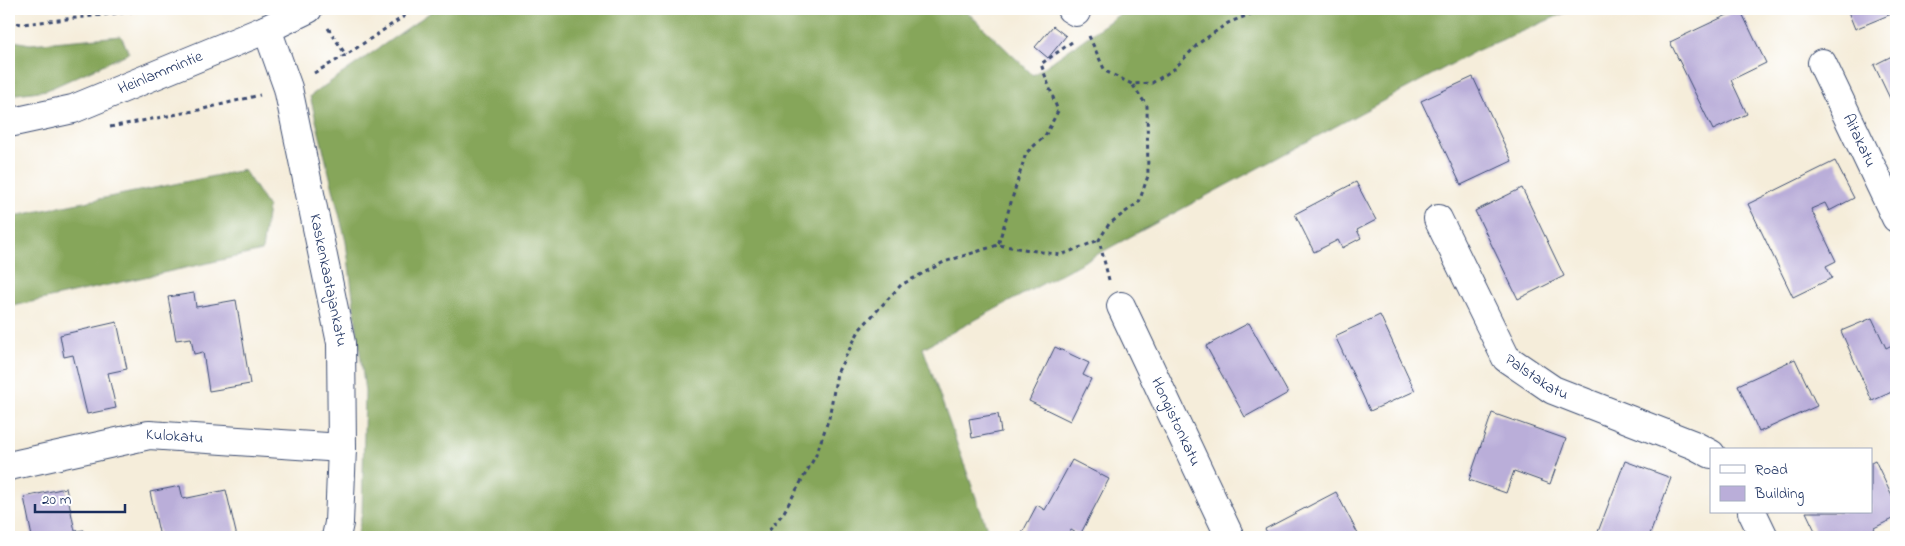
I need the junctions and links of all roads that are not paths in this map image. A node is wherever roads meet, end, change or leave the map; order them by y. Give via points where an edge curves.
1 (317, 16) edge
2 (267, 29) junction
3 (1822, 64) dead end
4 (9, 123) edge
5 (1896, 218) edge
6 (1438, 219) dead end
7 (1121, 306) road end
8 (342, 448) junction
9 (1710, 453) edge
10 (9, 466) edge
11 (1753, 514) edge
12 (336, 537) edge
13 (1230, 537) edge
14 (1764, 537) edge

1 - 2 street, Heinlammintie
2 - 4 street, Heinlammintie via 73,109
2 - 8 street, Kaskenkaatajankatu via 288,88 341,343
3 - 5 street, Aitakatu
6 - 9 street, Palstakatu via 1506,358 1553,390
7 - 13 street, Hongistonkatu
8 - 10 street, Kulokatu via 149,435
8 - 12 street, Kaskenkaatajankatu
11 - 14 street

